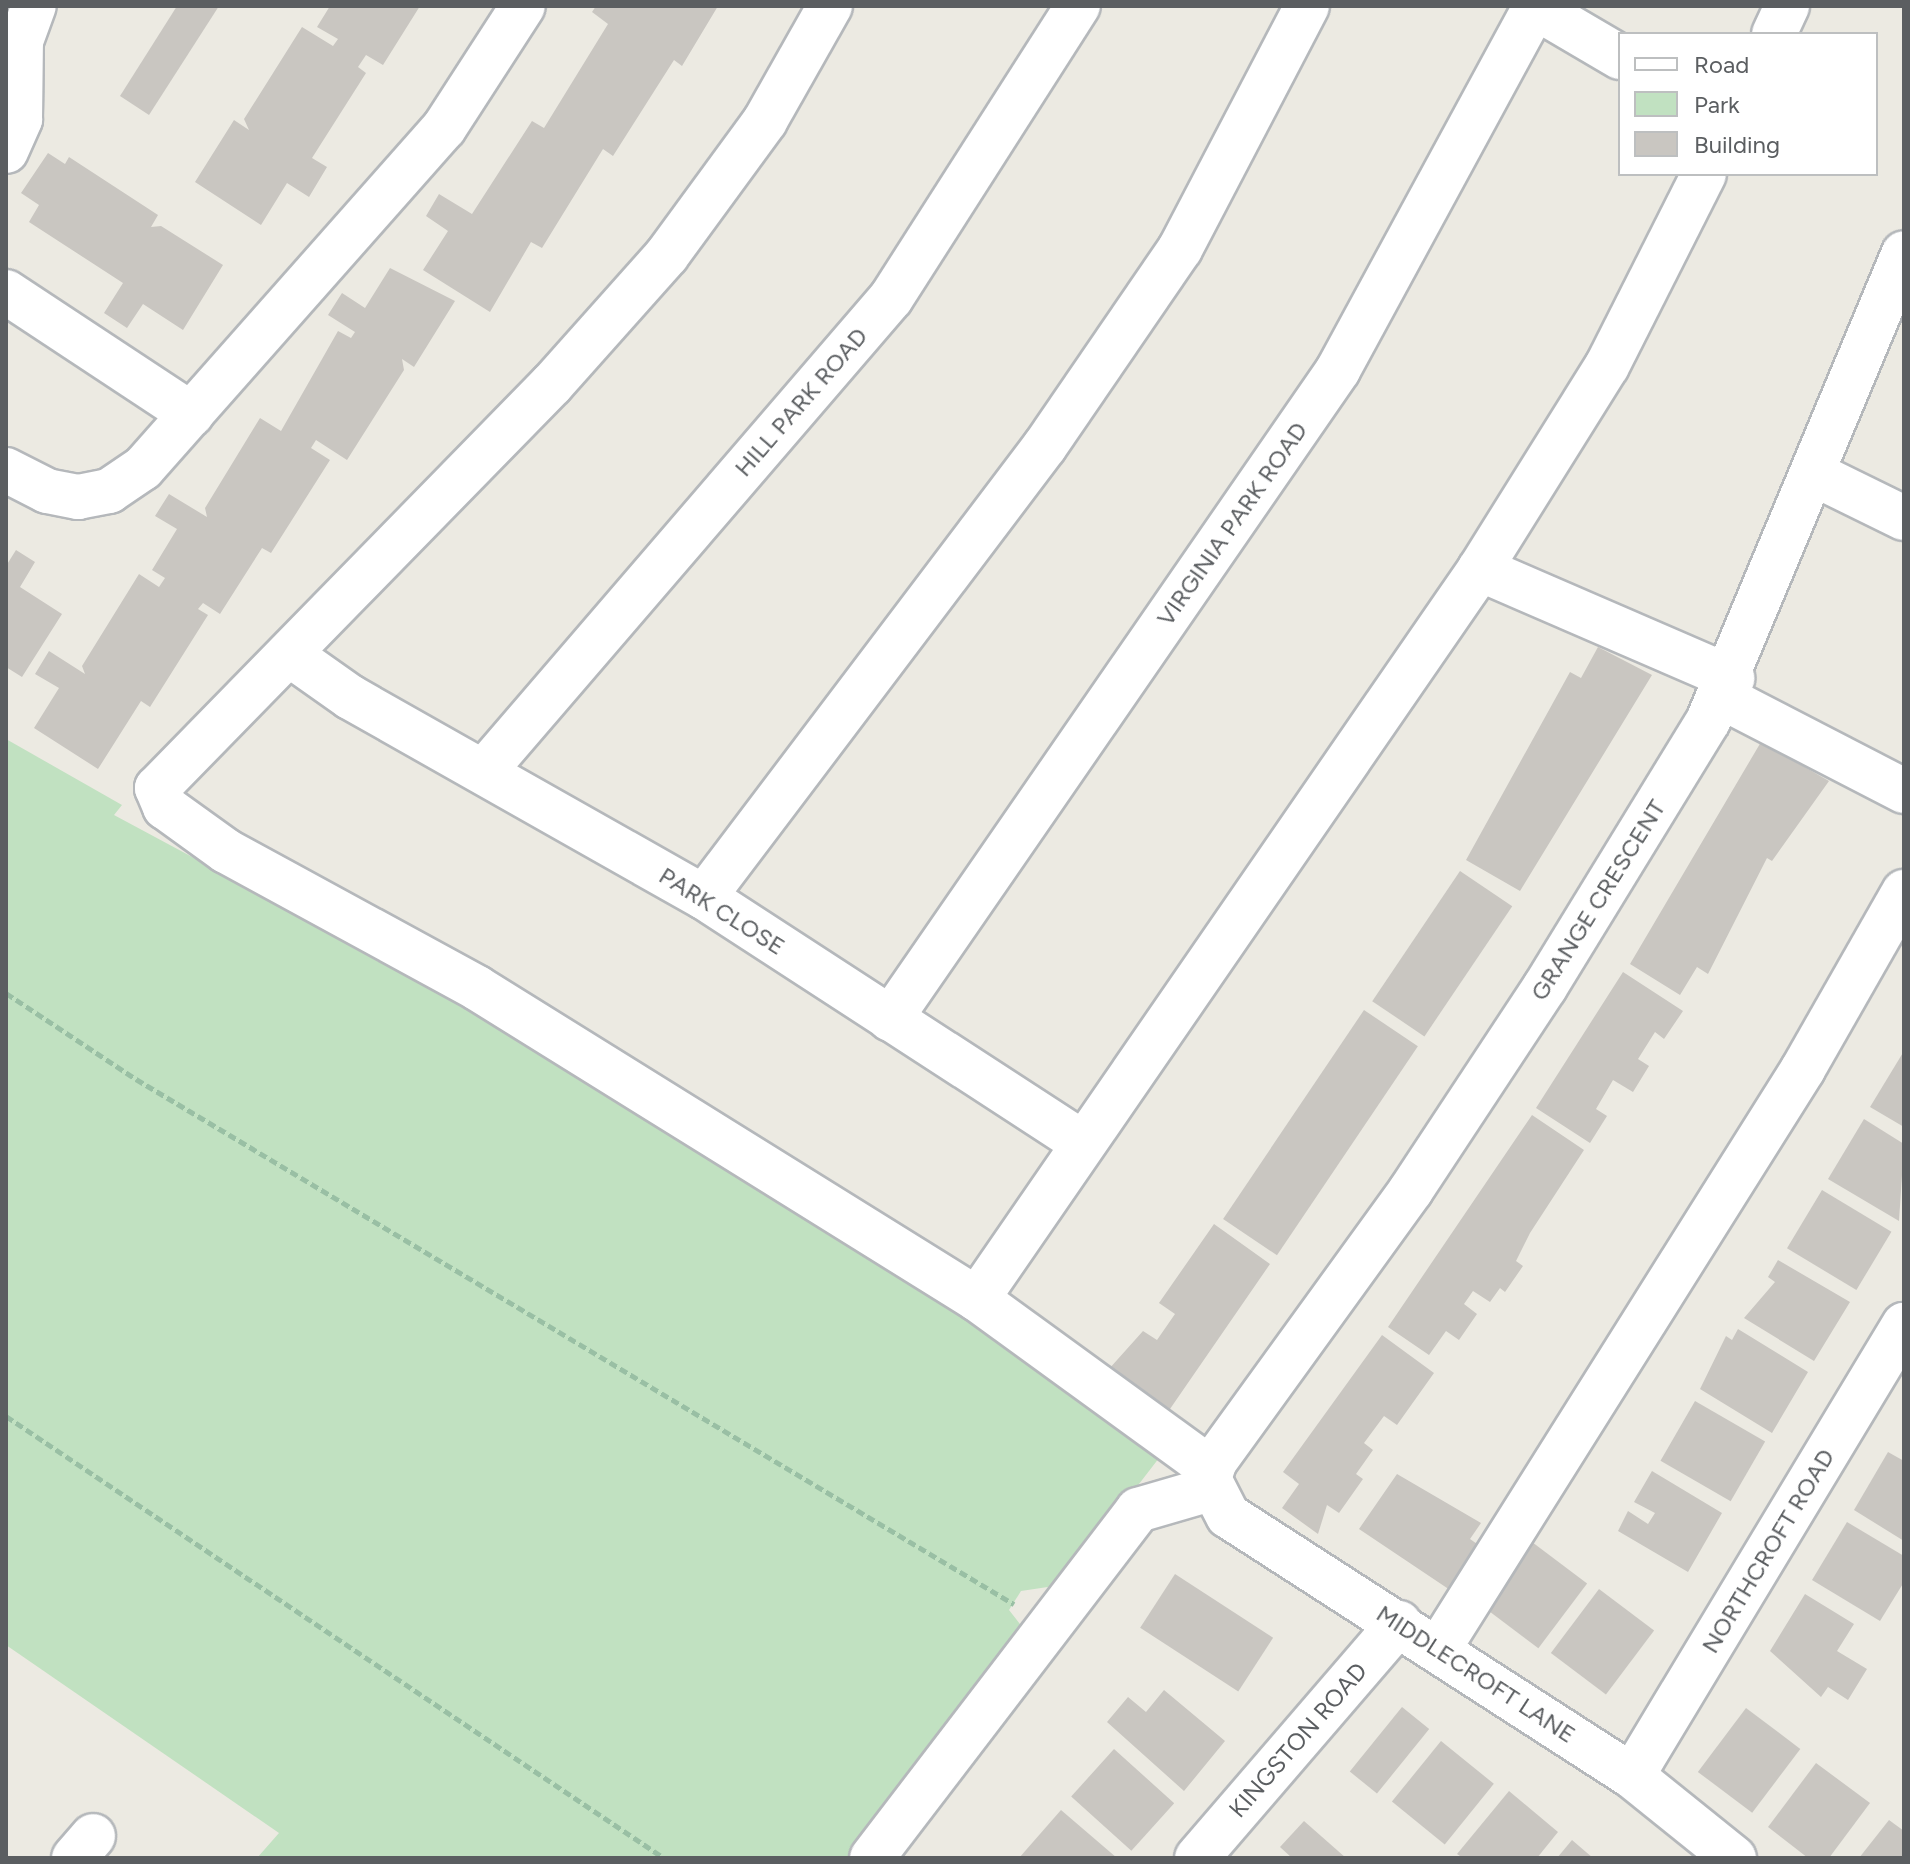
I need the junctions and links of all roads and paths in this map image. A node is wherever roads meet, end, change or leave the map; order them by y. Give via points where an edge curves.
1 (34, 6) edge
2 (523, 6) edge
3 (830, 6) edge
4 (1078, 6) edge
5 (1307, 6) edge
6 (1535, 6) edge
7 (1787, 6) edge
8 (1775, 32) edge
9 (1618, 56) edge
10 (6, 151) edge
11 (1703, 176) edge
12 (1904, 253) edge
13 (6, 292) edge
14 (191, 414) junction
15 (6, 470) edge
16 (1814, 474) junction
17 (1904, 518) edge
18 (1480, 569) junction
19 (289, 654) junction
20 (1727, 687) junction
21 (486, 769) junction
22 (1904, 791) edge
23 (1904, 892) edge
24 (704, 897) junction
25 (6, 993) edge
26 (890, 1019) junction
27 (1083, 1143) junction
28 (977, 1299) junction
29 (1904, 1325) edge
30 (6, 1416) edge
31 (1211, 1485) junction
32 (1399, 1623) junction
33 (1049, 1626) junction
34 (1439, 1648) junction
35 (1632, 1776) junction
36 (664, 1858) edge
37 (872, 1858) edge
38 (1197, 1858) edge
39 (1734, 1858) edge

1 - 10 street via 21,41 18,131
2 - 14 street via 444,128
3 - 19 street via 765,121 667,255
4 - 21 street, HILL PARK ROAD via 891,298
5 - 24 street via 1180,249 1045,446
6 - 9 street
6 - 26 street, VIRGINIA PARK ROAD via 1338,370
7 - 8 street
11 - 18 street via 1607,366
12 - 16 street, GRANGE CRESCENT
13 - 14 street
14 - 15 street via 143,468 109,491 58,495
16 - 17 street
16 - 20 street, GRANGE CRESCENT
18 - 20 street
18 - 27 street
19 - 21 street, PARK CLOSE via 350,697
19 - 28 street, MIDDLECROFT LANE via 157,788 165,807 226,851 491,996
20 - 22 street
20 - 31 street, GRANGE CRESCENT via 1411,1190
21 - 24 street, PARK CLOSE
23 - 34 street via 1803,1069
24 - 26 street, PARK CLOSE
25 - 33 path via 136,1079
26 - 27 street, PARK CLOSE
27 - 28 street
28 - 31 street, MIDDLECROFT LANE
29 - 35 street, NORTHCROFT ROAD
30 - 36 path
31 - 32 street, MIDDLECROFT LANE via 1240,1524
31 - 33 street via 1138,1510
32 - 34 street, MIDDLECROFT LANE
32 - 38 street, KINGSTON ROAD
33 - 37 street
34 - 35 street, MIDDLECROFT LANE
35 - 39 street, MIDDLECROFT LANE

